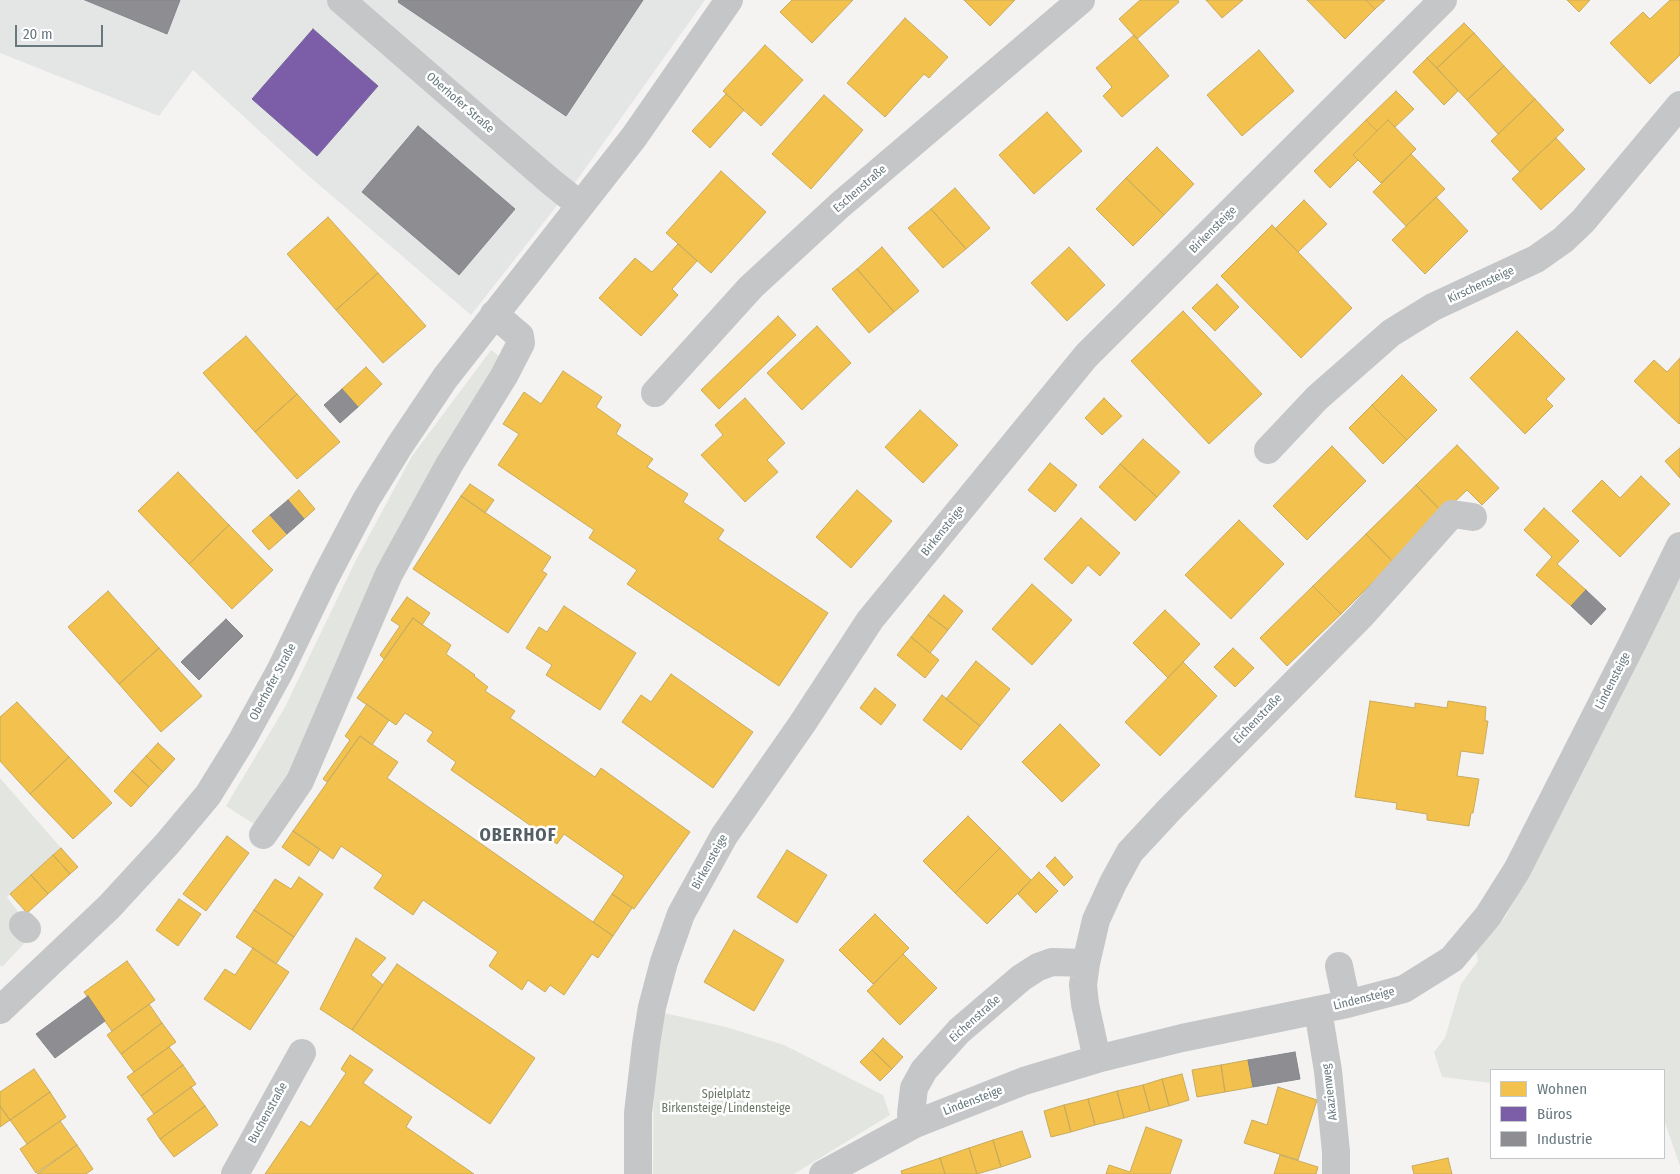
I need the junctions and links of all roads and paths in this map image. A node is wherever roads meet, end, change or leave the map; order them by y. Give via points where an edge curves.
1 (341, 0) edge
2 (729, 0) edge
3 (1081, 0) edge
4 (1443, 0) edge
5 (1680, 105) edge
6 (580, 205) junction
7 (494, 314) junction
8 (655, 393) dead end
9 (1268, 450) dead end
10 (1474, 517) dead end
11 (1680, 546) edge
12 (262, 835) dead end
13 (1086, 963) junction
14 (1339, 966) dead end
15 (1347, 1004) junction
16 (0, 1010) edge
17 (1318, 1010) junction
18 (302, 1053) dead end
19 (1097, 1059) junction
20 (915, 1124) junction
21 (235, 1174) edge
22 (638, 1174) edge
23 (823, 1174) edge
24 (1336, 1174) edge

1 - 6 street, Oberhofer Straße
2 - 6 street, Oberhofer Straße via 634,137
3 - 8 street, Eschenstraße via 840,205 751,287
4 - 22 street, Birkensteige via 1086,356 870,620 724,836 681,914 652,1007 638,1113
5 - 9 street, Kirschensteige via 1583,221 1563,240 1536,259 1433,307 1391,333 1317,398
6 - 7 street, Oberhofer Straße
7 - 12 street via 520,336 521,343 388,574 300,781
7 - 16 street, Oberhofer Straße via 445,378 371,492 280,671 208,795 110,907
10 - 13 street, Eichenstraße via 1452,514 1361,616 1135,846 1113,882 1096,920
11 - 15 street, Lindensteige via 1516,870 1488,916 1452,959 1404,989
13 - 19 street, Eichenstraße via 1085,1004
13 - 20 street, Eichenstraße via 1052,962 1038,966 959,1031 924,1070 914,1088 911,1114
14 - 15 street
15 - 17 street, Lindensteige
17 - 19 street, Lindensteige
17 - 24 street, Akazienweg via 1328,1071
18 - 21 street, Buchenstraße
19 - 20 street, Lindensteige via 1024,1081
20 - 23 street, Lindensteige

